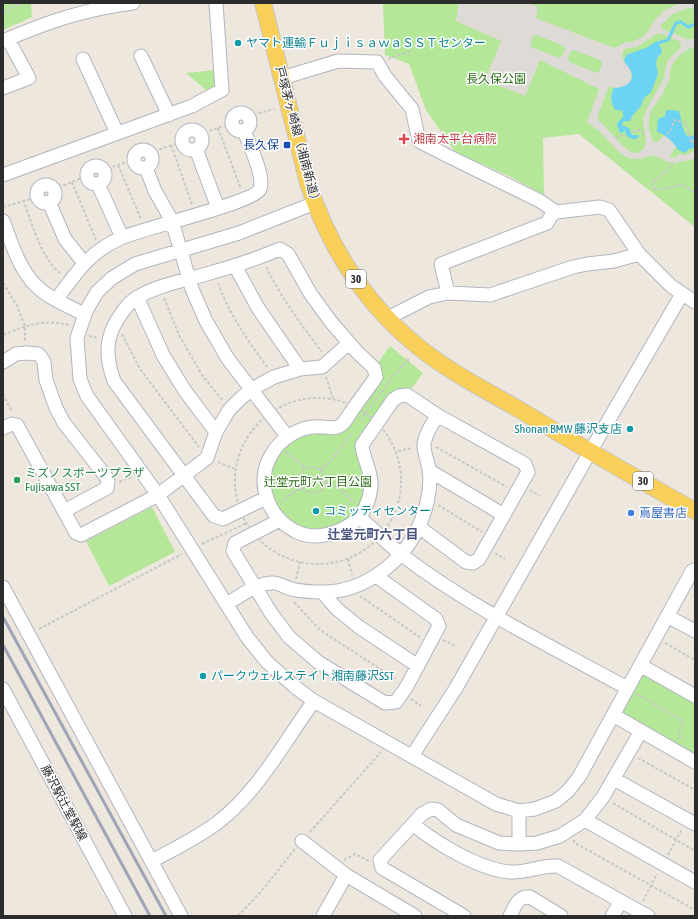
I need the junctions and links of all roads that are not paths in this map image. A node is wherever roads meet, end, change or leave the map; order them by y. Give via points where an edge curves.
1 (133, 3) edge
2 (216, 3) edge
3 (263, 3) edge
4 (6, 40) edge
5 (141, 56) dead end
6 (83, 59) dead end
7 (282, 78) junction
8 (3, 88) edge
9 (169, 115) junction
10 (244, 131) junction
11 (117, 133) junction
12 (196, 149) junction
13 (146, 168) junction
14 (3, 175) edge
15 (98, 184) junction
16 (50, 202) junction
17 (315, 203) junction
18 (218, 208) junction
19 (556, 212) junction
20 (3, 221) edge
21 (172, 221) junction
22 (122, 237) junction
23 (181, 250) junction
24 (639, 254) junction
25 (84, 263) junction
26 (235, 266) junction
27 (189, 279) junction
28 (448, 293) junction
29 (682, 294) junction
30 (137, 297) junction
31 (56, 300) junction
32 (695, 302) edge
33 (85, 315) junction
34 (388, 318) junction
35 (349, 343) junction
36 (3, 362) edge
37 (300, 369) junction
38 (252, 390) junction
39 (437, 415) junction
40 (3, 428) edge
41 (216, 432) junction
42 (288, 436) junction
43 (590, 452) junction
44 (430, 471) junction
45 (184, 476) junction
46 (158, 495) junction
47 (269, 504) junction
48 (64, 511) junction
49 (695, 511) edge
50 (361, 514) junction
51 (504, 515) junction
52 (280, 520) junction
53 (419, 527) junction
54 (402, 554) junction
55 (695, 570) edge
56 (376, 576) junction
57 (3, 586) edge
58 (254, 588) junction
59 (322, 592) junction
60 (227, 604) junction
61 (496, 616) junction
62 (667, 616) junction
63 (695, 631) edge
64 (640, 665) junction
65 (418, 666) junction
66 (627, 688) junction
67 (3, 689) edge
68 (695, 696) edge
69 (314, 701) junction
70 (613, 715) junction
71 (641, 731) junction
72 (412, 756) junction
73 (695, 762) edge
74 (614, 779) junction
75 (519, 811) junction
76 (585, 820) junction
77 (412, 824) junction
78 (695, 824) edge
79 (302, 841) dead end
80 (518, 844) junction
81 (152, 861) junction
82 (346, 875) junction
83 (695, 882) edge
84 (624, 903) junction
85 (125, 916) edge
86 (181, 916) edge
87 (323, 916) edge
88 (415, 916) edge
89 (464, 916) edge
90 (510, 916) edge
91 (561, 916) edge
92 (612, 916) edge
93 (648, 916) edge

1 - 4 street via 82,12 38,26
2 - 9 street via 222,90
3 - 7 main road, 戸塚茅ヶ崎線（湘南新道） / 30
4 - 8 street via 29,78
5 - 9 street
6 - 11 street
7 - 17 main road, 戸塚茅ヶ崎線（湘南新道） / 30
7 - 19 street via 338,61 377,62 412,109 419,141
9 - 11 street
10 - 10 street via 238,131 232,124 233,117 238,113 249,116 251,122 249,128
10 - 18 street via 262,178 261,188 256,194
11 - 14 street
12 - 12 street via 192,150 177,143 189,131 195,131 200,134 202,143
12 - 18 street
13 - 13 street via 139,168 133,160 139,150 150,153 152,162
13 - 21 street via 155,191
15 - 15 street via 89,182 87,176 92,167 98,166 103,170 104,178
15 - 22 street
16 - 16 street via 46,203 37,197 37,191 43,185 49,185 54,189 55,195
16 - 25 street via 65,239
17 - 23 street via 239,233
17 - 34 main road, 戸塚茅ヶ崎線（湘南新道） / 30 via 341,258 361,287
18 - 21 street
19 - 24 street via 600,208 610,210
19 - 28 street via 547,223 441,264
20 - 31 street via 20,264 29,278
21 - 22 street
21 - 23 street
22 - 25 street via 101,248
23 - 27 street
23 - 33 street via 135,264 112,278 97,292
24 - 28 street via 580,266 490,295
24 - 29 street
25 - 31 street
26 - 27 street
26 - 35 street via 280,250 288,254 310,293
26 - 37 street via 258,308
27 - 30 street
27 - 38 street via 209,327 228,359
28 - 34 street via 429,297
29 - 32 street
29 - 43 street
30 - 41 street via 163,355 185,392
30 - 45 street via 116,321 108,340 109,367 114,381
31 - 33 street
33 - 46 street via 77,338 82,385 99,414
34 - 43 main road, 戸塚茅ヶ崎線（湘南新道） / 30 via 415,344 456,374
35 - 37 street via 325,364
35 - 42 street via 374,368 376,377 342,424 332,429 304,429
36 - 48 street via 16,354 38,354 41,357 50,395 64,423 107,478 106,488
37 - 38 street via 274,377
38 - 41 street via 229,410
38 - 42 street
39 - 44 street via 424,446
39 - 50 street via 407,395 393,400 362,445 370,471 371,486
39 - 51 street via 525,464 528,472
40 - 48 street via 12,424 17,425
41 - 45 street via 207,458
42 - 47 street via 277,445 266,467 263,480
43 - 49 main road, 戸塚茅ヶ崎線（湘南新道） / 30
43 - 61 street
44 - 51 street
44 - 53 street via 427,507
45 - 46 street
45 - 47 street via 214,516 223,519
46 - 48 street via 80,535 76,533
46 - 60 street
47 - 52 street
50 - 52 street via 342,530 324,536 295,531
50 - 54 street
51 - 53 street via 479,559 473,563 466,562
52 - 58 street via 236,543 234,547 233,551
53 - 54 street
54 - 56 street
54 - 61 street
55 - 62 street via 692,571
56 - 59 street via 340,591
56 - 65 street via 436,619 439,626
57 - 81 street
58 - 59 street via 272,583 293,589
58 - 60 street
58 - 65 street via 289,637 318,662 385,703 396,702
59 - 65 street via 359,628
60 - 69 street via 267,662
61 - 66 street
61 - 72 street via 456,688
62 - 63 street
62 - 64 street
64 - 66 street
64 - 68 street
66 - 70 street
67 - 85 street, 藤沢駅辻堂駅線
69 - 72 street
69 - 81 street via 260,778 238,804 199,835
70 - 71 street
70 - 75 street via 579,777 568,791 556,801 535,809
71 - 73 street
71 - 74 street
72 - 75 street via 496,804
74 - 76 street
74 - 78 street
75 - 80 street
76 - 80 street via 560,836 537,843
76 - 83 street
77 - 80 street via 431,809 438,810 456,825 499,843
77 - 84 street via 446,848 493,869 524,872 548,865 558,866
77 - 89 street via 380,860 382,868
79 - 82 street
81 - 86 street
82 - 87 street
82 - 88 street
84 - 92 street via 620,903
84 - 93 street
90 - 91 street via 520,898 524,896

